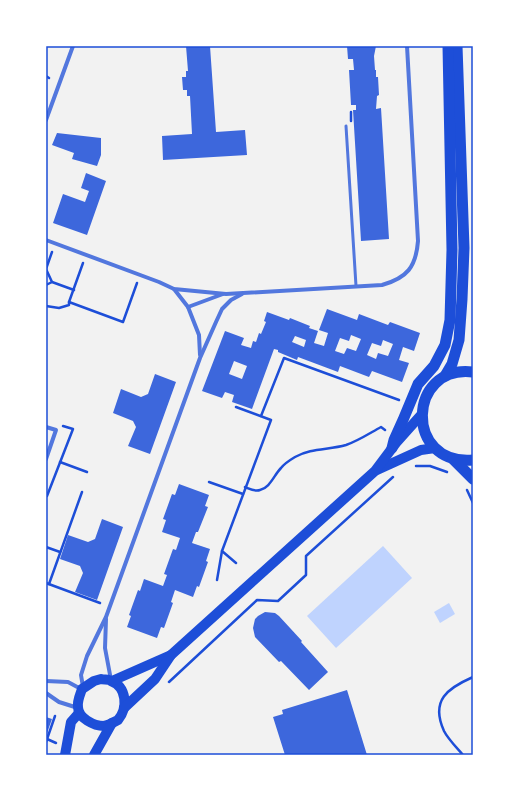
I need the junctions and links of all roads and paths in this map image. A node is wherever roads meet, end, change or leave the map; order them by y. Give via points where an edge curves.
1 (73, 46) edge
2 (406, 46) edge
3 (448, 46) edge
4 (457, 46) edge
5 (46, 120) edge
6 (346, 126) dead end
7 (46, 240) edge
8 (52, 252) dead end
9 (83, 263) dead end
10 (46, 269) edge
11 (52, 282) junction
12 (137, 283) dead end
13 (46, 285) edge
14 (356, 286) junction
15 (174, 289) junction
16 (74, 290) junction
17 (244, 292) junction
18 (226, 294) junction
19 (70, 302) junction
20 (46, 306) edge
21 (188, 307) junction
22 (200, 358) junction
23 (473, 372) edge
24 (445, 376) junction
25 (404, 402) dead end
26 (236, 407) dead end
27 (421, 415) junction
28 (261, 416) junction
29 (60, 424) dead end
30 (46, 427) edge
31 (389, 433) dead end
32 (392, 448) junction
33 (435, 448) junction
34 (453, 459) junction
35 (46, 460) edge
36 (473, 460) edge
37 (60, 462) junction
38 (411, 467) dead end
39 (375, 471) junction
40 (87, 472) dead end
41 (397, 473) dead end
42 (452, 475) dead end
43 (473, 479) edge
44 (209, 482) dead end
45 (245, 487) junction
46 (465, 488) dead end
47 (82, 492) dead end
48 (243, 494) junction
49 (46, 495) edge
50 (473, 503) edge
51 (46, 547) edge
52 (222, 551) junction
53 (60, 552) junction
54 (236, 563) dead end
55 (217, 580) dead end
56 (48, 583) edge
57 (100, 603) dead end
58 (106, 617) junction
59 (171, 655) junction
60 (473, 677) edge
61 (46, 681) edge
62 (111, 681) junction
63 (165, 686) dead end
64 (82, 688) junction
65 (46, 693) edge
66 (124, 708) junction
67 (78, 710) junction
68 (55, 716) dead end
69 (112, 723) junction
70 (47, 739) junction
71 (46, 742) edge
72 (58, 743) dead end
73 (65, 755) edge
74 (94, 755) edge
75 (463, 755) edge

1 - 5 street
2 - 14 street via 417,255 412,267 394,282
3 - 32 highway via 452,250 450,320 445,345 434,366 418,384
4 - 24 highway via 464,248 459,340 452,364
6 - 14 lane
7 - 15 street
8 - 10 path
9 - 16 path
10 - 11 path
11 - 13 path
11 - 16 path
12 - 19 path via 123,322
14 - 17 street
15 - 18 street
15 - 21 street
16 - 19 path
17 - 18 street
17 - 22 street via 222,308
18 - 21 street
19 - 20 path via 59,308
21 - 22 street via 199,335
22 - 58 street
23 - 24 highway via 455,372
24 - 27 highway via 428,392
25 - 28 path via 284,358
26 - 28 path
27 - 32 main road
27 - 33 highway via 426,437
28 - 45 path via 271,420
29 - 37 path via 73,430
30 - 35 street via 56,430
31 - 45 path via 381,427 344,446 308,452 295,457 281,468 262,489 258,491
32 - 39 main road
33 - 34 highway
33 - 39 main road via 421,450
34 - 36 highway
34 - 43 highway
37 - 40 path
37 - 49 path
38 - 42 path via 430,466
39 - 59 main road
41 - 63 path via 306,556 306,575 278,601 258,600
44 - 48 path
45 - 48 path
46 - 50 path
47 - 53 path
48 - 52 path
51 - 53 path
52 - 54 path
52 - 55 path
53 - 56 path
56 - 57 path
58 - 62 street via 105,648
58 - 64 street via 87,656 81,675
59 - 62 main road
59 - 66 main road via 155,680
60 - 75 path via 457,684 443,695 438,713 444,731
61 - 64 street via 68,682
62 - 64 main road via 102,679
62 - 66 main road via 120,687
64 - 67 main road
65 - 67 street
66 - 69 main road via 118,720
67 - 69 main road via 85,719 94,724 104,726
67 - 73 main road via 71,722
68 - 70 path
69 - 74 main road
70 - 71 path
70 - 72 path

